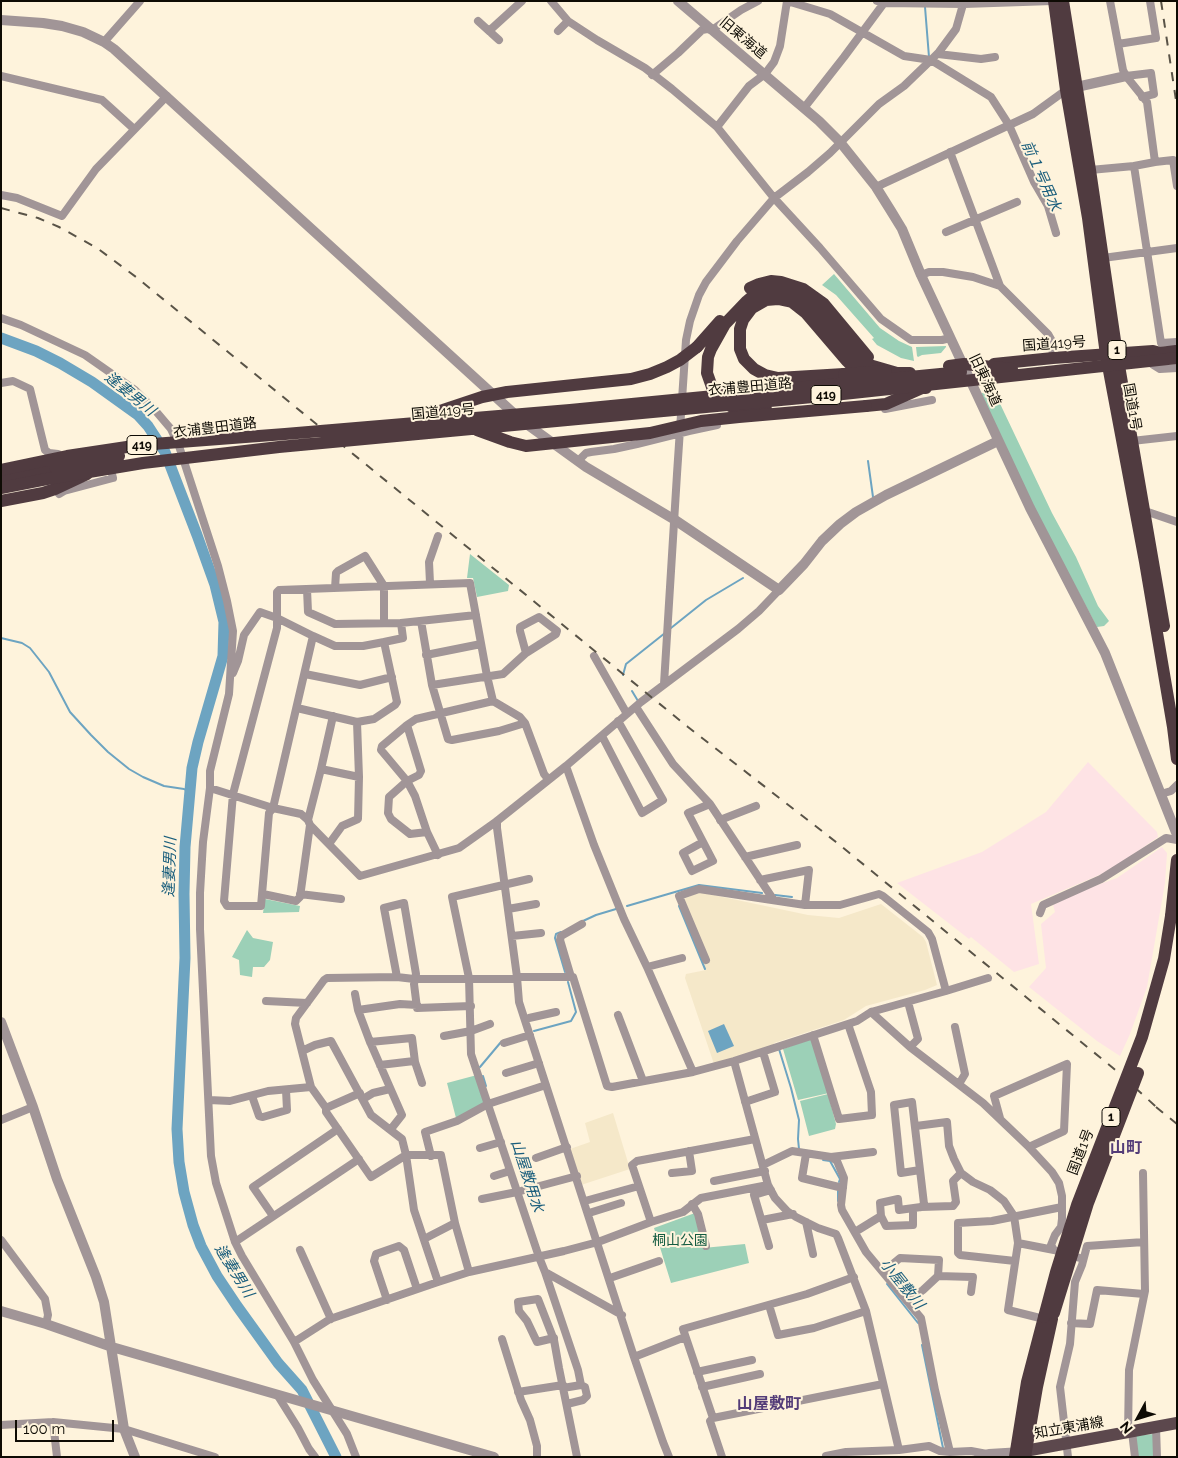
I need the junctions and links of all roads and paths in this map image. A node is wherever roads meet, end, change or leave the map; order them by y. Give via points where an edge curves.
1 (140, 1) edge
2 (522, 1) edge
3 (551, 1) edge
4 (678, 1) edge
5 (758, 1) edge
6 (787, 1) edge
7 (1053, 1) edge
8 (1063, 1) edge
9 (1110, 1) edge
10 (1150, 1) edge
11 (881, 2) edge
12 (964, 3) edge
13 (1, 20) edge
14 (478, 21) dead end
15 (568, 22) junction
16 (712, 30) junction
17 (490, 31) junction
18 (558, 31) dead end
19 (861, 33) junction
20 (499, 40) dead end
21 (104, 42) junction
22 (1118, 44) junction
23 (938, 54) junction
24 (994, 57) dead end
25 (931, 60) junction
26 (765, 74) junction
27 (652, 75) junction
28 (1, 76) edge
29 (1126, 76) junction
30 (1071, 88) junction
31 (166, 96) junction
32 (1142, 97) junction
33 (804, 108) junction
34 (1009, 125) junction
35 (717, 127) junction
36 (134, 129) junction
37 (840, 142) junction
38 (950, 152) junction
39 (1155, 162) junction
40 (1134, 166) junction
41 (1090, 170) junction
42 (1177, 186) edge
43 (876, 187) junction
44 (1, 195) edge
45 (774, 198) junction
46 (1017, 202) dead end
47 (975, 220) junction
48 (946, 232) dead end
49 (1056, 233) dead end
50 (1177, 248) edge
51 (1148, 252) junction
52 (1103, 258) junction
53 (921, 275) junction
54 (1000, 286) junction
55 (1, 318) edge
56 (950, 338) junction
57 (1160, 343) junction
58 (1143, 352) junction
59 (1177, 353) edge
60 (1054, 358) junction
61 (1113, 361) junction
62 (1152, 364) junction
63 (878, 368) junction
64 (964, 368) junction
65 (1177, 368) edge
66 (1013, 372) junction
67 (1, 383) edge
68 (971, 383) junction
69 (922, 388) junction
70 (932, 400) dead end
71 (520, 420) junction
72 (384, 426) junction
73 (475, 429) junction
74 (368, 433) dead end
75 (680, 433) junction
76 (1177, 436) edge
77 (283, 441) junction
78 (998, 441) junction
79 (1132, 441) junction
80 (107, 456) dead end
81 (124, 460) junction
82 (578, 461) junction
83 (1, 464) edge
84 (1, 470) edge
85 (111, 470) dead end
86 (1, 478) edge
87 (1, 488) edge
88 (1, 495) edge
89 (57, 495) dead end
90 (1, 501) edge
91 (1145, 511) junction
92 (675, 520) junction
93 (1177, 522) edge
94 (438, 536) dead end
95 (430, 583) junction
96 (384, 586) junction
97 (335, 588) junction
98 (307, 589) junction
99 (779, 590) junction
100 (476, 615) junction
101 (277, 618) junction
102 (421, 621) junction
103 (384, 622) junction
104 (401, 623) junction
105 (251, 625) junction
106 (233, 631) junction
107 (312, 636) junction
108 (384, 642) junction
109 (481, 644) junction
110 (526, 653) junction
111 (426, 655) junction
112 (594, 656) dead end
113 (304, 674) junction
114 (487, 676) junction
115 (392, 677) junction
116 (230, 678) junction
117 (664, 684) junction
118 (432, 685) junction
119 (1177, 698) edge
120 (494, 701) junction
121 (636, 706) junction
122 (297, 708) junction
123 (440, 713) junction
124 (627, 714) junction
125 (333, 716) junction
126 (618, 721) junction
127 (357, 722) junction
128 (525, 723) junction
129 (407, 725) junction
130 (602, 736) junction
131 (1177, 758) edge
132 (566, 766) junction
133 (321, 769) junction
134 (358, 777) junction
135 (548, 779) junction
136 (407, 781) junction
137 (1177, 785) edge
138 (210, 788) junction
139 (233, 794) junction
140 (1161, 794) junction
141 (710, 804) junction
142 (756, 806) dead end
143 (273, 808) junction
144 (720, 820) junction
145 (498, 821) junction
146 (309, 823) junction
147 (427, 832) junction
148 (1177, 835) edge
149 (1177, 840) edge
150 (703, 842) dead end
151 (329, 844) junction
152 (797, 845) dead end
153 (438, 855) junction
154 (745, 857) junction
155 (1177, 860) edge
156 (529, 879) dead end
157 (760, 880) junction
158 (504, 884) junction
159 (263, 894) junction
160 (300, 894) junction
161 (341, 898) dead end
162 (772, 899) junction
163 (536, 904) dead end
164 (805, 905) junction
165 (508, 909) junction
166 (1040, 913) dead end
167 (582, 924) dead end
168 (541, 933) dead end
169 (1177, 933) edge
170 (512, 936) junction
171 (682, 958) dead end
172 (706, 960) dead end
173 (647, 967) junction
174 (397, 977) junction
175 (571, 977) junction
176 (469, 978) junction
177 (517, 978) junction
178 (988, 978) dead end
179 (414, 979) junction
180 (946, 991) junction
181 (354, 994) dead end
182 (266, 1001) dead end
183 (908, 1002) junction
184 (308, 1003) junction
185 (417, 1005) junction
186 (471, 1006) junction
187 (358, 1010) junction
188 (556, 1012) dead end
189 (871, 1012) junction
190 (618, 1015) dead end
191 (525, 1020) junction
192 (1, 1022) edge
193 (490, 1024) dead end
194 (848, 1024) junction
195 (955, 1027) dead end
196 (471, 1032) junction
197 (530, 1035) junction
198 (814, 1035) junction
199 (444, 1036) dead end
200 (370, 1042) junction
201 (504, 1043) dead end
202 (910, 1047) junction
203 (302, 1051) junction
204 (763, 1052) junction
205 (414, 1061) junction
206 (734, 1061) junction
207 (539, 1063) junction
208 (380, 1065) junction
209 (693, 1072) junction
210 (506, 1073) dead end
211 (643, 1081) junction
212 (422, 1083) dead end
213 (959, 1084) junction
214 (546, 1085) junction
215 (311, 1087) junction
216 (390, 1089) junction
217 (286, 1090) junction
218 (252, 1096) junction
219 (361, 1096) junction
220 (209, 1100) junction
221 (745, 1102) junction
222 (488, 1104) junction
223 (33, 1107) junction
224 (326, 1108) junction
225 (1, 1120) edge
226 (1000, 1120) junction
227 (916, 1126) junction
228 (338, 1129) junction
229 (391, 1130) junction
230 (756, 1139) junction
231 (501, 1142) junction
232 (567, 1147) junction
233 (1029, 1147) junction
234 (480, 1148) dead end
235 (688, 1151) junction
236 (873, 1152) dead end
237 (806, 1154) junction
238 (406, 1155) junction
239 (431, 1156) junction
240 (831, 1157) junction
241 (536, 1158) dead end
242 (358, 1159) junction
243 (764, 1168) junction
244 (920, 1170) junction
245 (510, 1171) junction
246 (672, 1173) dead end
247 (961, 1173) junction
248 (1143, 1173) dead end
249 (494, 1176) dead end
250 (576, 1176) junction
251 (714, 1181) dead end
252 (639, 1186) junction
253 (769, 1187) junction
254 (843, 1188) junction
255 (517, 1192) junction
256 (482, 1199) dead end
257 (585, 1201) junction
258 (621, 1203) dead end
259 (692, 1204) junction
260 (1062, 1207) junction
261 (917, 1208) junction
262 (589, 1213) junction
263 (793, 1214) junction
264 (273, 1216) junction
265 (881, 1216) junction
266 (1014, 1216) junction
267 (762, 1220) junction
268 (651, 1222) junction
269 (806, 1222) junction
270 (455, 1223) junction
271 (855, 1232) junction
272 (424, 1239) junction
273 (1, 1240) edge
274 (235, 1242) junction
275 (598, 1242) junction
276 (1144, 1242) junction
277 (1018, 1243) junction
278 (706, 1246) dead end
279 (769, 1246) dead end
280 (300, 1250) dead end
281 (1054, 1250) junction
282 (813, 1254) dead end
283 (539, 1257) junction
284 (1083, 1259) junction
285 (659, 1261) dead end
286 (1015, 1261) junction
287 (469, 1272) junction
288 (545, 1272) junction
289 (883, 1272) junction
290 (938, 1276) junction
291 (854, 1277) junction
292 (610, 1278) junction
293 (438, 1282) junction
294 (417, 1289) junction
295 (971, 1292) dead end
296 (1144, 1294) junction
297 (387, 1300) junction
298 (908, 1301) junction
299 (769, 1305) junction
300 (866, 1310) junction
301 (1, 1312) edge
302 (622, 1315) junction
303 (1047, 1318) junction
304 (331, 1319) junction
305 (1072, 1323) junction
306 (46, 1324) junction
307 (685, 1337) junction
308 (554, 1338) junction
309 (502, 1339) dead end
310 (294, 1342) junction
311 (112, 1347) junction
312 (634, 1356) junction
313 (752, 1360) dead end
314 (697, 1372) junction
315 (760, 1374) dead end
316 (883, 1384) junction
317 (581, 1385) junction
318 (563, 1387) junction
319 (702, 1387) junction
320 (518, 1392) junction
321 (281, 1396) junction
322 (567, 1404) junction
323 (330, 1410) junction
324 (713, 1418) junction
325 (53, 1422) junction
326 (1177, 1423) edge
327 (1, 1425) edge
328 (1156, 1427) junction
329 (124, 1429) junction
330 (1130, 1432) junction
331 (1066, 1443) junction
332 (899, 1450) junction
333 (945, 1452) junction
334 (1020, 1454) edge
335 (984, 1456) edge
336 (57, 1457) edge
337 (135, 1457) edge
338 (215, 1457) edge
339 (315, 1457) edge
340 (356, 1457) edge
341 (494, 1457) edge
342 (537, 1457) edge
343 (577, 1457) edge
344 (669, 1457) edge
345 (722, 1457) edge
346 (825, 1457) edge
347 (1068, 1457) edge
348 (1135, 1457) edge
349 (1157, 1457) edge

1 - 21 street
2 - 17 street
3 - 15 street
4 - 16 street, 旧東海道
5 - 16 street
6 - 19 street via 830,14
6 - 26 street via 780,46
7 - 12 street
7 - 30 highway, 国道1号 / 1
8 - 30 highway, 国道1号 / 1
9 - 22 street
10 - 22 street via 1156,38
11 - 12 street
11 - 19 street
12 - 23 street via 956,29
13 - 21 street via 62,26
14 - 17 street
15 - 18 street
15 - 27 street
16 - 26 street, 旧東海道
16 - 27 street via 702,30
17 - 20 street
19 - 25 street via 904,56
19 - 33 street
21 - 31 street
22 - 29 street
23 - 24 street via 981,59
23 - 25 street
25 - 34 street via 991,97
25 - 37 street
26 - 33 street, 旧東海道
26 - 35 street via 749,86
27 - 35 street
28 - 36 street via 102,100
29 - 30 street
29 - 32 street
29 - 32 street via 1151,73 1154,94
30 - 34 street via 1033,114
30 - 41 highway, 国道1号 / 1
30 - 61 highway, 国道1号 / 1 via 1088,218
31 - 36 street
31 - 71 street
32 - 39 street via 1146,102
33 - 37 street, 旧東海道
34 - 38 street
34 - 49 street via 1048,206
35 - 45 street
36 - 44 street via 96,169 62,216
37 - 43 street, 旧東海道
37 - 45 street
38 - 43 street
38 - 47 street
39 - 40 street
39 - 42 street via 1173,160
40 - 41 street
40 - 51 street
41 - 52 highway, 国道1号 / 1
43 - 53 street, 旧東海道 via 902,228
45 - 56 street via 887,324 911,340
45 - 75 street via 737,240 699,295 688,332
46 - 47 street
47 - 48 street
47 - 54 street
50 - 51 street
51 - 52 street
51 - 57 street
52 - 61 highway, 国道1号 / 1
53 - 54 street via 943,272 973,276
53 - 56 street, 旧東海道
54 - 60 street via 1048,334
55 - 106 street via 85,354 135,390 171,429 218,566
56 - 64 street, 旧東海道
57 - 58 street
57 - 59 street
58 - 59 highway, 国道419号 / 419
58 - 61 highway, 国道419号 / 419
59 - 62 highway, 国道419号 / 419
59 - 66 highway, 衣浦豊田道路 / 419
60 - 61 highway, 国道419号 / 419
60 - 64 highway, 国道419号 / 419
61 - 62 highway, 国道419号 / 419
61 - 68 highway, 国道419号 / 419 via 1044,377
61 - 79 highway, 国道1号 / 1
61 - 131 highway, 国道1号 / 1
62 - 65 street via 1160,369
63 - 64 highway, 419 via 897,373
63 - 66 highway, 419, bridge via 858,358 821,314 804,301 795,295 773,290 754,295 725,324 711,349 707,373 713,390 724,402 743,410 860,400 979,384
63 - 72 highway, 衣浦豊田道路 / 419, bridge via 824,304 803,289 771,282 743,293 697,347 680,360 650,374 631,379 508,392
64 - 68 street, 旧東海道
66 - 69 highway, 衣浦豊田道路 / 419, bridge via 964,364 844,374 778,378 754,369 744,359 740,349 743,320 752,308 766,300 792,302 806,313 857,371 870,379 884,386 903,390
66 - 72 highway, 衣浦豊田道路 / 419, bridge via 971,371
66 - 73 highway, 衣浦豊田道路 / 419, bridge via 834,395
67 - 80 street via 13,381 30,390 45,450 49,453 104,446
68 - 69 highway, 衣浦豊田道路 / 419
68 - 78 street, 旧東海道
69 - 73 highway, 衣浦豊田道路 / 419, bridge via 886,404 739,417 650,433 526,446
70 - 75 street via 857,412 723,424
71 - 74 highway, 国道419号
71 - 82 street
72 - 77 highway, 衣浦豊田道路 / 419, bridge
73 - 77 highway, 衣浦豊田道路 / 419, bridge
75 - 82 street via 586,453
75 - 92 street
76 - 79 street
77 - 81 highway, 419
77 - 84 highway, 衣浦豊田道路 / 419, bridge via 140,445
77 - 86 highway, 衣浦豊田道路 / 419, bridge via 115,457
77 - 87 highway, 衣浦豊田道路 / 419, bridge
77 - 88 highway, 衣浦豊田道路 / 419, bridge via 248,455
78 - 99 street via 856,512 822,541
78 - 140 street, 旧東海道 via 1105,653
79 - 91 highway, 国道1号 / 1
81 - 83 highway, 419 via 26,458
81 - 90 highway, 419 via 56,489
82 - 92 street
85 - 89 street via 113,478
91 - 93 street
91 - 119 highway, 国道1号 / 1
92 - 99 street
92 - 117 street
94 - 95 street via 429,562
95 - 96 street
95 - 100 street via 470,583
96 - 97 street
96 - 97 street via 365,556 338,570
96 - 103 street
97 - 98 street
98 - 101 street via 279,590
98 - 103 street via 308,612 335,624
99 - 117 street via 738,629
100 - 102 street
100 - 109 street
101 - 105 street via 260,612
101 - 107 street
101 - 139 street
102 - 104 street
102 - 111 street
103 - 104 street
104 - 108 street via 403,638
105 - 106 street
105 - 116 street via 244,635
106 - 116 street
107 - 108 street via 335,646
107 - 113 street
108 - 115 street
109 - 111 street
109 - 114 street
110 - 110 street via 556,634 557,631 539,617 520,627
110 - 114 street via 503,674
111 - 118 street
112 - 124 street
113 - 115 street via 360,685
113 - 122 street
114 - 118 street
114 - 120 street
115 - 127 street via 395,705 374,718
116 - 138 street via 210,772
117 - 121 street
118 - 123 street
120 - 123 street
120 - 128 street
121 - 124 street
121 - 141 street via 673,764
122 - 125 street
122 - 143 street
123 - 128 street via 448,739 452,740
123 - 129 street
124 - 126 street
125 - 127 street
125 - 133 street
126 - 130 street
126 - 130 street via 663,800 642,813
127 - 134 street
128 - 135 street
129 - 136 street via 421,771
129 - 136 street via 381,750
130 - 132 street
132 - 135 street
132 - 173 street via 594,845
133 - 134 street
133 - 146 street
134 - 151 street via 358,819 342,826
135 - 145 street
136 - 147 street
136 - 147 street via 388,797 388,813 391,820 410,834
137 - 140 street
138 - 139 street
138 - 220 street via 200,893
139 - 143 street
139 - 159 street via 224,901 227,906 261,906
140 - 148 street, 旧東海道
141 - 144 street
141 - 150 street via 688,813
142 - 144 street
143 - 146 street via 301,814
143 - 159 street via 269,813
144 - 154 street
145 - 153 street via 459,848
145 - 158 street
146 - 151 street
146 - 160 street
147 - 153 street
149 - 166 street via 1166,838 1101,879 1043,905
151 - 153 street via 360,876
152 - 154 street
154 - 157 street
155 - 303 highway, 国道1号 / 1, bridge via 1164,959 1142,1037 1077,1205 1056,1272
156 - 158 street
157 - 162 street
157 - 164 street via 809,870
158 - 165 street
158 - 176 street via 452,897
159 - 160 street via 296,901
160 - 161 street
162 - 164 street
162 - 172 street via 699,889 679,896
163 - 165 street
164 - 180 street via 840,905 879,894 883,896 928,932
165 - 170 street
167 - 175 street via 560,936
168 - 170 street
169 - 303 highway, 国道1号 / 1, bridge via 1149,1041
170 - 177 street
171 - 173 street
173 - 209 street
174 - 179 street
174 - 179 street via 384,908 404,902 416,974
174 - 184 street via 327,978
175 - 177 street
175 - 211 street via 608,1086
176 - 177 street
176 - 179 street
176 - 186 street
177 - 191 street via 519,1002
178 - 180 street
179 - 185 street
180 - 183 street
181 - 187 street
182 - 184 street
183 - 189 street
183 - 202 street via 918,1039
184 - 203 street via 295,1024
185 - 186 street via 417,1008
185 - 187 street
186 - 196 street
187 - 200 street
188 - 191 street
189 - 194 street
189 - 202 street
190 - 211 street
191 - 197 street
192 - 223 street
193 - 196 street
194 - 198 street
194 - 198 street via 871,1092 872,1115 839,1119
195 - 213 street via 965,1074
196 - 199 street
196 - 222 street via 471,1054
197 - 201 street
197 - 207 street
198 - 204 street
200 - 205 street via 412,1038
200 - 208 street
202 - 213 street
203 - 215 street
203 - 219 street via 331,1041
204 - 206 street
204 - 221 street via 775,1092
205 - 208 street
205 - 212 street
206 - 209 street
206 - 221 street
207 - 210 street
207 - 214 street
208 - 216 street
209 - 211 street
213 - 226 street
214 - 222 street
214 - 232 street
215 - 217 street
215 - 224 street
216 - 219 street
216 - 229 street via 402,1114
217 - 218 street
217 - 218 street via 287,1110 263,1118 259,1116
218 - 220 street via 230,1101
219 - 224 street
219 - 229 street via 371,1114
220 - 274 street via 216,1183
221 - 230 street
222 - 231 street
222 - 239 street via 457,1121 425,1132
223 - 225 street
223 - 311 street via 99,1286
224 - 228 street
226 - 233 street
226 - 233 street via 994,1096 1067,1064 1064,1131
227 - 244 street
227 - 244 street via 912,1102 894,1105 901,1172
227 - 247 street via 947,1122 949,1146
228 - 242 street
228 - 264 street via 253,1187
229 - 238 street via 402,1139
230 - 235 street
230 - 243 street
231 - 234 street
231 - 245 street
232 - 241 street
232 - 250 street
233 - 260 street via 1059,1183
235 - 246 street via 692,1171
235 - 252 street via 634,1162 632,1165
236 - 240 street
237 - 240 street
237 - 243 street via 792,1152
237 - 254 street via 802,1178
238 - 239 street
238 - 242 street via 371,1177
238 - 272 street via 414,1210
239 - 270 street via 441,1155
240 - 254 street via 840,1167
242 - 264 street
243 - 251 street
243 - 253 street
244 - 261 street via 924,1204
245 - 249 street
245 - 255 street
247 - 261 street via 953,1182 956,1202 953,1206
247 - 266 street via 1004,1201
248 - 276 street
250 - 255 street
250 - 257 street
252 - 257 street
252 - 268 street
253 - 259 street via 700,1198
253 - 263 street via 775,1198
253 - 267 street via 754,1195
254 - 271 street via 841,1205
255 - 256 street
255 - 283 street
257 - 262 street
258 - 262 street
259 - 268 street via 683,1212
259 - 278 street via 698,1214
260 - 266 street
260 - 281 street via 1061,1227 1051,1245
261 - 265 street via 912,1225 886,1226
261 - 265 street via 900,1210 898,1199 880,1203
262 - 275 street
263 - 267 street
263 - 269 street
264 - 274 street
265 - 271 street
266 - 277 street
266 - 286 street via 958,1224 957,1227 960,1255
267 - 279 street
268 - 275 street
269 - 282 street
269 - 291 street via 836,1234
270 - 272 street
270 - 287 street
271 - 289 street
272 - 293 street
273 - 306 street via 45,1299
274 - 310 street
275 - 283 street
275 - 292 street
276 - 284 street via 1087,1246
276 - 296 street
277 - 281 street
277 - 286 street
280 - 304 street
281 - 284 street
283 - 287 street
283 - 288 street
284 - 305 street via 1075,1282
285 - 292 street
286 - 303 street via 1008,1310
287 - 293 street
288 - 302 street
288 - 317 street
289 - 290 street via 900,1258 939,1260
289 - 298 street
290 - 295 street via 973,1277
290 - 298 street
291 - 299 street
291 - 300 street
292 - 302 street
293 - 294 street
294 - 297 street
294 - 297 street via 400,1246 376,1254 374,1261
296 - 305 street via 1098,1290 1090,1324
296 - 330 street via 1128,1370
297 - 304 street
298 - 333 street via 921,1318
299 - 300 street via 778,1335 814,1328
299 - 307 street via 683,1329
300 - 316 street
301 - 306 street
302 - 312 street
303 - 334 highway, 国道1号 / 1 via 1037,1387
304 - 310 street
305 - 331 street via 1060,1387
306 - 311 street
307 - 312 street
307 - 314 street
308 - 308 street via 538,1299 518,1302 518,1310 537,1342
308 - 318 street
309 - 320 street
310 - 323 street
311 - 321 street
311 - 329 street
312 - 344 street
313 - 314 street
314 - 319 street
315 - 319 street
316 - 324 street
316 - 332 street
317 - 318 street
317 - 322 street via 585,1386 587,1396
318 - 320 street
318 - 322 street
319 - 324 street
320 - 342 street via 530,1420
321 - 323 street
321 - 339 street
322 - 343 street
323 - 340 street via 347,1434
323 - 341 street
324 - 345 street via 710,1421
325 - 327 street
325 - 329 street
325 - 336 street
326 - 328 main road, 知立東浦線
328 - 330 main road, 知立東浦線
328 - 349 street
329 - 337 street
329 - 338 street
330 - 331 main road, 知立東浦線
330 - 348 street
331 - 334 main road, 知立東浦線
331 - 347 street
332 - 333 street via 929,1446
332 - 346 street via 846,1452
333 - 335 street via 971,1451
334 - 335 street

